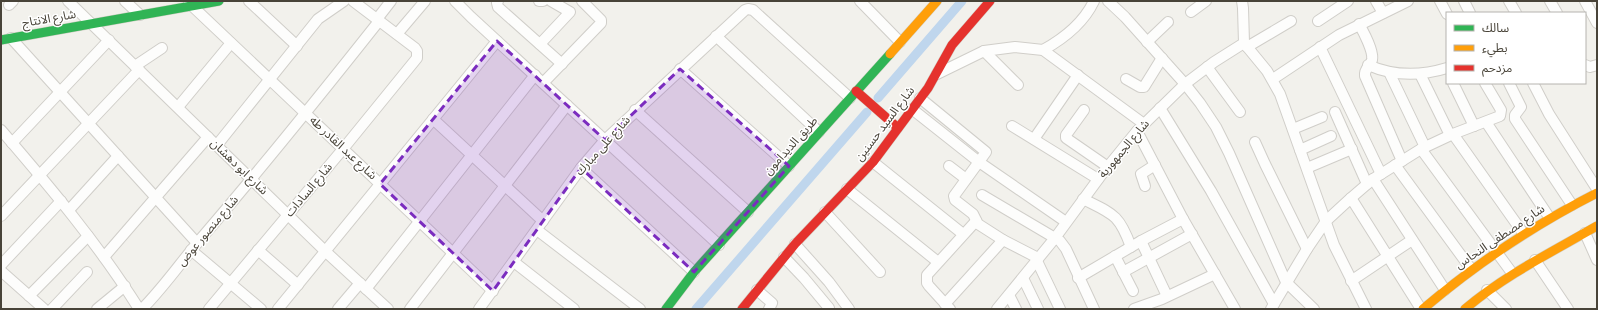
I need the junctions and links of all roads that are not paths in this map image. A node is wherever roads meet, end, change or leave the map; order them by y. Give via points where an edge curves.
1 (68, 1) edge
2 (125, 1) edge
3 (219, 1) edge
4 (249, 1) edge
5 (344, 1) edge
6 (353, 1) edge
7 (391, 1) edge
8 (425, 1) edge
9 (455, 1) edge
10 (539, 1) edge
11 (543, 1) edge
12 (551, 1) edge
13 (582, 1) edge
14 (860, 1) edge
15 (990, 1) edge
16 (1094, 1) edge
17 (1108, 1) edge
18 (1206, 1) edge
19 (1242, 1) edge
20 (1376, 1) edge
21 (1408, 1) edge
22 (1440, 1) edge
23 (1464, 1) edge
24 (1550, 1) edge
25 (934, 2) edge
26 (1344, 2) edge
27 (497, 3) edge
28 (189, 4) edge
29 (1591, 6) edge
30 (1191, 12) dead end
31 (1446, 12) edge
32 (1470, 12) edge
33 (1556, 12) edge
34 (1383, 13) junction
35 (140, 15) junction
36 (378, 20) junction
37 (1292, 21) dead end
38 (1318, 21) dead end
39 (1168, 22) dead end
40 (1597, 23) edge
41 (92, 24) junction
42 (1359, 24) junction
43 (397, 34) junction
44 (716, 36) junction
45 (6, 39) edge
46 (109, 40) junction
47 (497, 41) junction
48 (900, 42) junction
49 (1147, 42) junction
50 (231, 43) junction
51 (540, 44) junction
52 (1245, 45) junction
53 (297, 46) junction
54 (1320, 47) junction
55 (162, 48) dead end
56 (1043, 50) junction
57 (984, 51) junction
58 (1162, 58) junction
59 (562, 64) junction
60 (1368, 65) junction
61 (1586, 65) edge
62 (1207, 67) junction
63 (1597, 67) edge
64 (137, 68) junction
65 (680, 69) junction
66 (1446, 69) edge
67 (1389, 72) junction
68 (937, 74) junction
69 (1420, 74) junction
70 (535, 75) junction
71 (1078, 75) junction
72 (269, 79) junction
73 (1126, 79) dead end
74 (1272, 79) junction
75 (543, 83) junction
76 (1185, 84) junction
77 (1454, 84) edge
78 (1487, 84) edge
79 (1509, 84) edge
80 (1534, 84) edge
81 (1018, 85) dead end
82 (60, 92) junction
83 (853, 94) junction
84 (920, 98) junction
85 (567, 105) junction
86 (178, 107) junction
87 (1160, 108) junction
88 (912, 109) junction
89 (635, 110) junction
90 (1084, 110) dead end
91 (1240, 112) dead end
92 (1335, 112) dead end
93 (306, 114) junction
94 (1322, 117) dead end
95 (433, 119) junction
96 (1486, 122) junction
97 (89, 123) junction
98 (1012, 126) dead end
99 (1474, 126) junction
100 (898, 128) junction
101 (1141, 128) junction
102 (1293, 129) junction
103 (819, 132) junction
104 (1452, 135) junction
105 (1331, 136) dead end
106 (208, 137) junction
107 (5, 138) edge
108 (605, 140) junction
109 (1034, 140) junction
110 (1255, 142) dead end
111 (217, 145) junction
112 (1423, 148) junction
113 (343, 149) junction
114 (1352, 149) junction
115 (1300, 150) junction
116 (472, 154) junction
117 (118, 156) junction
118 (873, 162) junction
119 (979, 162) junction
120 (1398, 163) junction
121 (789, 166) junction
122 (949, 166) dead end
123 (1155, 166) junction
124 (1108, 167) junction
125 (581, 168) junction
126 (1307, 168) junction
127 (40, 175) junction
128 (252, 179) junction
129 (966, 179) junction
130 (1098, 179) junction
131 (1374, 179) junction
132 (380, 184) junction
133 (505, 185) junction
134 (1145, 186) dead end
135 (1597, 188) edge
136 (847, 189) junction
137 (1597, 193) edge
138 (982, 195) dead end
139 (156, 197) junction
140 (1351, 198) junction
141 (1084, 199) junction
142 (61, 201) junction
143 (1572, 205) junction
144 (69, 210) junction
145 (748, 212) junction
146 (825, 212) junction
147 (288, 215) junction
148 (1, 216) edge
149 (1550, 216) junction
150 (1183, 219) junction
151 (543, 220) junction
152 (976, 220) junction
153 (420, 221) junction
154 (1326, 221) junction
155 (1066, 222) junction
156 (1597, 226) edge
157 (537, 230) junction
158 (1523, 233) junction
159 (1585, 233) junction
160 (963, 234) junction
161 (1192, 234) junction
162 (88, 236) junction
163 (1055, 238) junction
164 (1003, 240) junction
165 (1412, 240) junction
166 (1141, 241) junction
167 (795, 244) junction
168 (719, 245) junction
169 (194, 246) junction
170 (1131, 247) junction
171 (1307, 249) junction
172 (258, 250) junction
173 (325, 251) junction
174 (1496, 252) junction
175 (453, 253) junction
176 (1115, 256) junction
177 (1388, 256) junction
178 (104, 257) junction
179 (784, 257) junction
180 (1149, 258) junction
181 (1038, 260) junction
182 (1535, 260) junction
183 (1597, 260) edge
184 (514, 262) junction
185 (938, 262) junction
186 (1, 265) edge
187 (1472, 269) junction
188 (1, 271) edge
189 (87, 272) dead end
190 (694, 272) junction
191 (880, 272) dead end
192 (1123, 272) junction
193 (1512, 273) junction
194 (1215, 274) junction
195 (1023, 278) junction
196 (1078, 278) junction
197 (1351, 281) junction
198 (1286, 282) junction
199 (230, 283) junction
200 (298, 285) junction
201 (125, 286) junction
202 (363, 286) junction
203 (493, 290) junction
204 (757, 290) junction
205 (1445, 290) junction
206 (1487, 290) junction
207 (1132, 291) dead end
208 (1009, 295) junction
209 (29, 296) junction
210 (1167, 296) junction
211 (1158, 305) edge
212 (948, 306) edge
213 (1272, 307) edge
214 (829, 308) edge
215 (44, 309) edge
216 (52, 309) edge
217 (97, 309) edge
218 (140, 309) edge
219 (209, 309) edge
220 (261, 309) edge
221 (278, 309) edge
222 (338, 309) edge
223 (388, 309) edge
224 (410, 309) edge
225 (479, 309) edge
226 (574, 309) edge
227 (640, 309) edge
228 (666, 309) edge
229 (742, 309) edge
230 (769, 309) edge
231 (849, 309) edge
232 (997, 309) edge
233 (1016, 309) edge
234 (1038, 309) edge
235 (1060, 309) edge
236 (1094, 309) edge
237 (1134, 309) edge
238 (1235, 309) edge
239 (1314, 309) edge
240 (1366, 309) edge
241 (1422, 309) edge
242 (1465, 309) edge
243 (1506, 309) edge
244 (1568, 309) edge

1 - 41 street, شارع ابو دهشان
2 - 35 street
3 - 28 street, شارع الانتاج
4 - 53 street
5 - 53 street via 318,19
6 - 36 street, شارع السادات
7 - 36 street, شارع منصور عوض
8 - 43 street
9 - 47 street
10 - 11 street
12 - 51 street via 570,12
13 - 59 street via 602,21
14 - 48 street
15 - 68 street, شارع السيد حسنين via 952,45
16 - 56 street via 1079,23
17 - 49 street
18 - 30 street
19 - 52 street
20 - 34 street
21 - 34 street
22 - 31 street
23 - 32 street
24 - 33 street
25 - 48 street, طريق الديدامون
26 - 38 street
27 - 51 street
28 - 35 street, شارع الانتاج
28 - 50 street, شارع عبد القادر طه
29 - 40 street
34 - 42 street
35 - 41 street, شارع الانتاج
36 - 43 street, شارع السادات
36 - 93 street, شارع منصور عوض
37 - 52 street, شارع الجمهورية
39 - 49 street
41 - 45 street, شارع الانتاج
41 - 46 street, شارع ابو دهشان
42 - 54 street
42 - 60 street via 1373,55
43 - 113 street, شارع السادات via 416,50 417,58
44 - 65 street, شارع على مبارك
44 - 83 street, شارع على مبارك via 745,10 753,10
44 - 103 street
45 - 82 street
46 - 64 street, شارع ابو دهشان
46 - 82 street
47 - 70 street
47 - 95 street
48 - 83 street, طريق الديدامون
49 - 58 street
50 - 72 street, شارع عبد القادر طه
50 - 86 street
51 - 59 street
52 - 62 street, شارع الجمهورية
52 - 74 street
53 - 72 street
54 - 74 street
54 - 131 street
55 - 64 street
56 - 57 street via 1015,47
56 - 71 street
57 - 68 street
57 - 81 street
58 - 73 street via 1144,87
58 - 76 street
59 - 75 street
60 - 67 street
60 - 120 street via 1365,76
61 - 63 street
62 - 76 street, شارع الجمهورية
62 - 91 street
64 - 86 street, شارع ابو دهشان
64 - 97 street
65 - 89 street, شارع على مبارك
65 - 121 street
66 - 69 street
67 - 69 street
67 - 112 street
68 - 84 street, شارع السيد حسنين
69 - 104 street
70 - 75 street
70 - 116 street
71 - 101 street
71 - 109 street
72 - 93 street, شارع عبد القادر طه
72 - 111 street
74 - 102 street
75 - 85 street
76 - 87 street, شارع الجمهورية
76 - 198 street via 1208,115 1222,140
77 - 99 street
78 - 96 street via 1501,110 1498,118
79 - 143 street via 1521,107 1515,119
80 - 135 street via 1556,126
82 - 97 street
82 - 107 street
83 - 100 street
83 - 103 street, طريق الديدامون
84 - 88 street, شارع السيد حسنين
84 - 119 street via 986,152
85 - 108 street
85 - 133 street
86 - 106 street, شارع ابو دهشان
87 - 101 street, شارع الجمهورية
87 - 213 street via 1211,191
88 - 100 street, شارع السيد حسنين
88 - 119 street
89 - 108 street, شارع على مبارك
89 - 145 street
90 - 124 street via 1066,138
92 - 114 street
93 - 113 street, شارع عبد القادر طه
93 - 128 street, شارع منصور عوض
94 - 102 street
95 - 116 street
95 - 132 street
96 - 99 street
96 - 149 street
97 - 117 street
97 - 127 street
98 - 109 street
99 - 104 street
100 - 118 street, شارع السيد حسنين
101 - 123 street
101 - 124 street, شارع الجمهورية
102 - 115 street
103 - 121 street, طريق الديدامون
104 - 112 street
104 - 158 street
105 - 115 street
106 - 111 street, شارع ابو دهشان
106 - 139 street
107 - 127 street
108 - 125 street, شارع على مبارك
108 - 168 street
109 - 130 street
110 - 171 street
111 - 128 street, شارع ابو دهشان
112 - 120 street
112 - 174 street
113 - 132 street, شارع عبد القادر طه
113 - 147 street, شارع السادات
114 - 126 street
114 - 131 street
115 - 126 street
116 - 133 street
116 - 153 street
117 - 139 street
117 - 144 street
118 - 136 street, شارع السيد حسنين
118 - 160 street
119 - 129 street
119 - 155 street
120 - 131 street
120 - 187 street
121 - 145 street, طريق الديدامون
122 - 129 street
123 - 134 street via 1141,174
123 - 150 street
124 - 130 street, شارع الجمهورية
125 - 151 street, شارع على مبارك
125 - 190 street
126 - 154 street
127 - 142 street
127 - 148 street
128 - 147 street, شارع ابو دهشان
128 - 169 street, شارع منصور عوض
129 - 152 street via 953,198 973,214
130 - 141 street, شارع الجمهورية
131 - 140 street
131 - 165 street
132 - 153 street, شارع عبد القادر طه
132 - 173 street
133 - 151 street
133 - 175 street
136 - 146 street, شارع السيد حسنين
136 - 185 street
137 - 143 street, شارع مصطفى النحاس
138 - 163 street
139 - 169 street
139 - 178 street
140 - 154 street
140 - 177 street
141 - 155 street, شارع الجمهورية
141 - 170 street via 1118,220
142 - 144 street
142 - 186 street
143 - 149 street, شارع مصطفى النحاس
144 - 162 street
145 - 168 street, طريق الديدامون
146 - 167 street, شارع السيد حسنين
146 - 191 street
147 - 172 street, شارع السادات
147 - 173 street, شارع ابو دهشان
149 - 158 street, شارع مصطفى النحاس
150 - 161 street
150 - 166 street
151 - 157 street, شارع على مبارك
152 - 160 street
152 - 164 street
153 - 175 street, شارع عبد القادر طه
153 - 202 street
154 - 171 street
154 - 197 street
155 - 163 street, شارع الجمهورية
156 - 159 street
157 - 184 street, شارع على مبارك
157 - 227 street
158 - 174 street, شارع مصطفى النحاس
159 - 182 street
159 - 183 street
160 - 185 street
161 - 180 street
161 - 194 street
162 - 178 street
162 - 209 street
163 - 181 street, شارع الجمهورية
163 - 196 street via 1066,249
164 - 181 street
164 - 212 street
165 - 177 street
165 - 205 street
166 - 170 street
166 - 180 street
167 - 179 street, شارع السيد حسنين
167 - 231 street via 821,272
168 - 190 street, طريق الديدامون
169 - 199 street
169 - 218 street, شارع منصور عوض via 160,290
170 - 176 street
171 - 198 street
172 - 199 street, شارع السادات
172 - 200 street
173 - 200 street
173 - 202 street, شارع ابو دهشان
174 - 187 street, شارع مصطفى النحاس
174 - 193 street
175 - 203 street, شارع عبد القادر طه
175 - 224 street
176 - 192 street
176 - 196 street
177 - 197 street
177 - 241 street
178 - 201 street
179 - 204 street, شارع السيد حسنين
179 - 214 street
180 - 192 street
180 - 210 street
181 - 195 street, شارع الجمهورية
181 - 235 street
182 - 193 street
182 - 244 street
184 - 203 street, شارع على مبارك
184 - 226 street
185 - 212 street via 927,275 927,283
187 - 205 street, شارع مصطفى النحاس
188 - 209 street
189 - 216 street
190 - 228 street, طريق الديدامون
192 - 207 street
193 - 206 street
194 - 210 street
194 - 238 street
195 - 208 street, شارع الجمهورية
195 - 234 street
196 - 236 street
197 - 240 street
198 - 213 street
198 - 239 street
199 - 219 street, شارع السادات
199 - 220 street
200 - 221 street
201 - 217 street
201 - 218 street
202 - 222 street
202 - 223 street, شارع ابو دهشان
203 - 225 street, شارع على مبارك
204 - 229 street, شارع السيد حسنين
204 - 230 street via 772,303
205 - 241 street, شارع مصطفى النحاس
206 - 242 street
206 - 243 street
208 - 232 street, شارع الجمهورية
208 - 233 street
209 - 215 street
210 - 211 street
211 - 237 street

